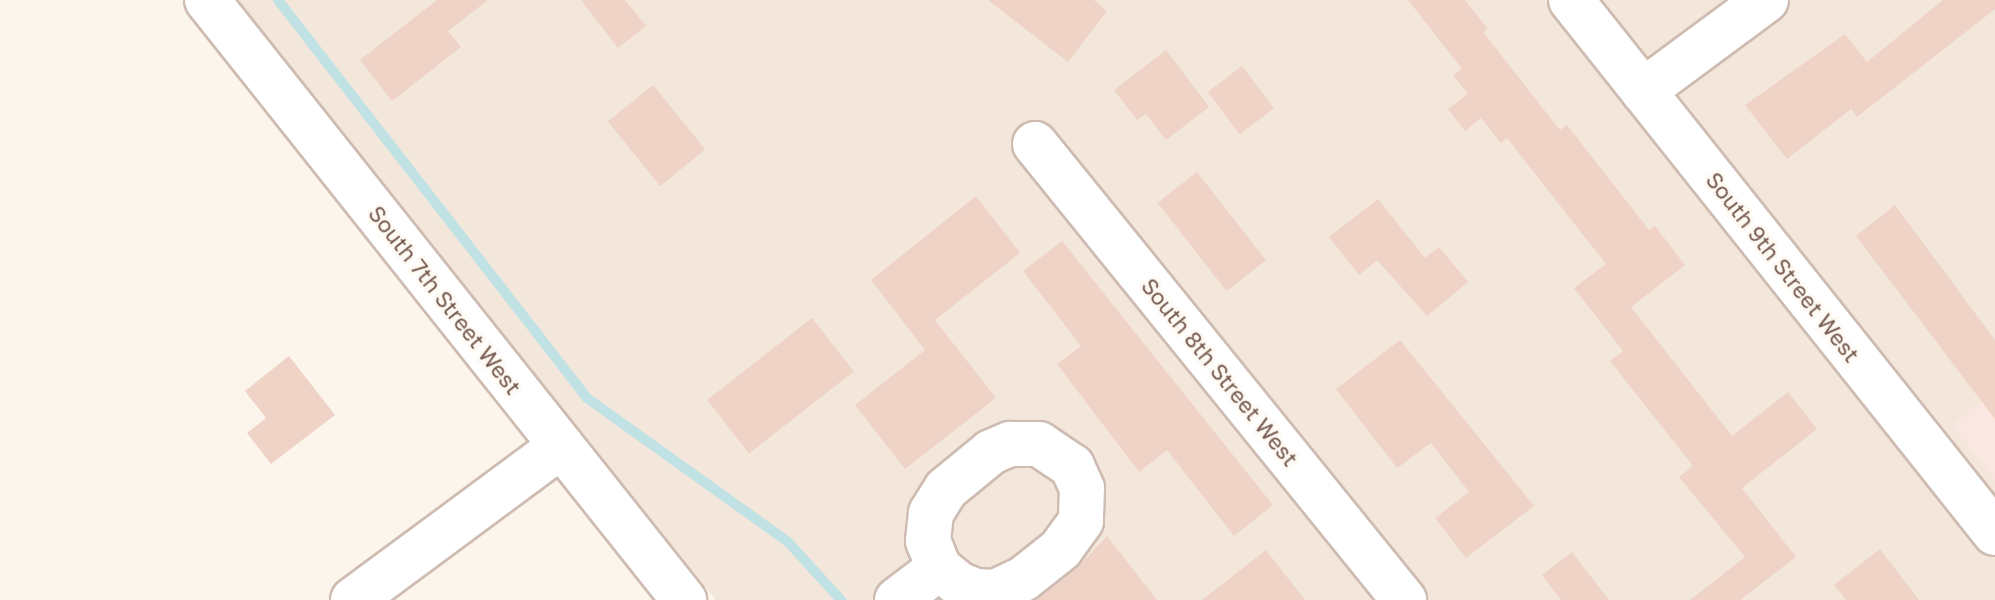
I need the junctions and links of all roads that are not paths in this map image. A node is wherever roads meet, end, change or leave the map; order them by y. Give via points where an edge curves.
1 (207, 0) edge
2 (1571, 0) edge
3 (1766, 0) edge
4 (1643, 91) junction
5 (1035, 144) dead end
6 (561, 446) junction
7 (1995, 533) edge
8 (939, 568) dead end
9 (353, 600) edge
10 (684, 600) edge
11 (897, 600) edge
12 (1404, 600) edge

1 - 6 street, South 7th Street West
2 - 4 street, South 9th Street West
3 - 4 street
4 - 7 street, South 9th Street West
5 - 12 street, South 8th Street West
6 - 9 street
6 - 10 street, South 7th Street West
8 - 11 street

